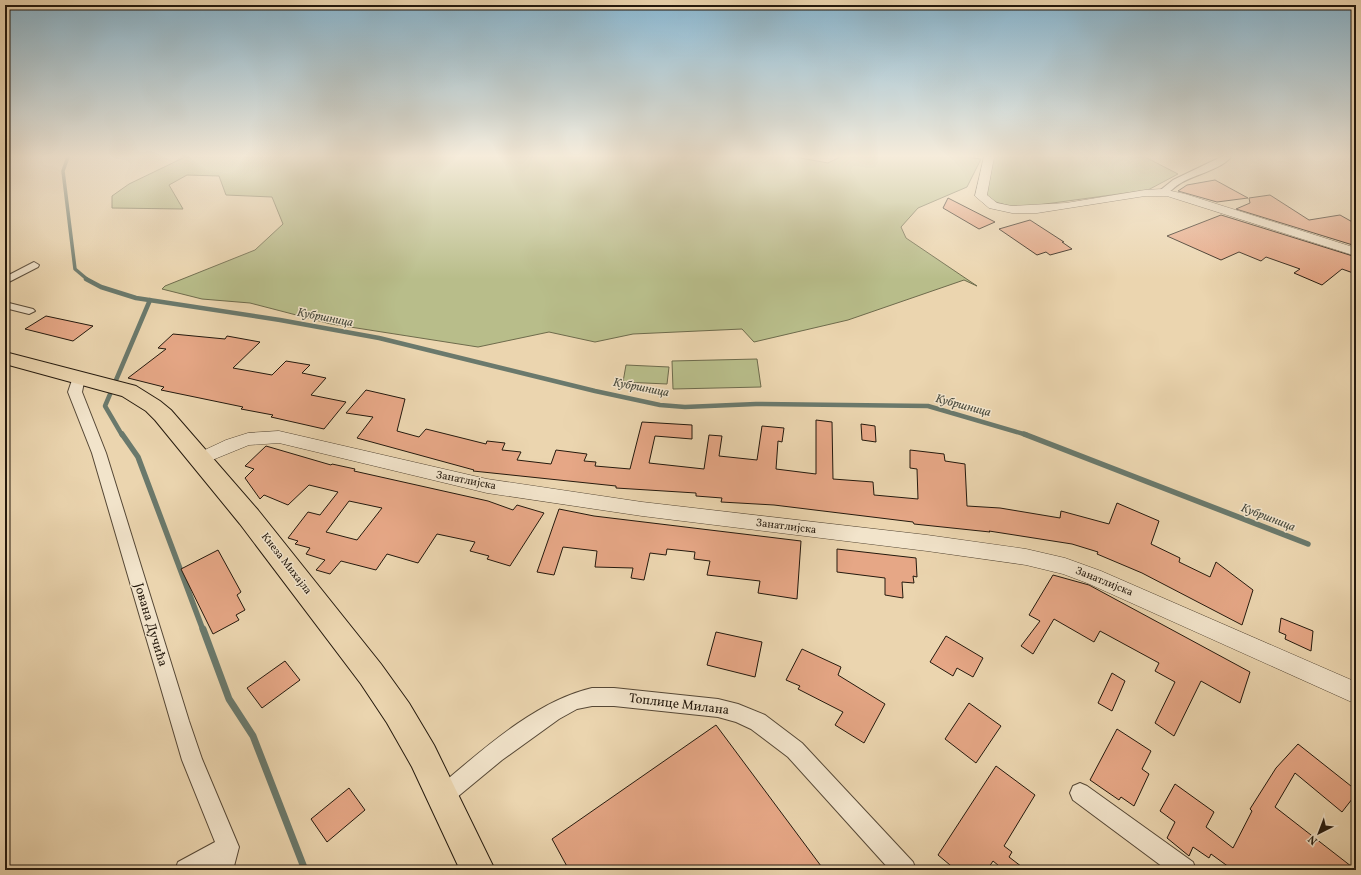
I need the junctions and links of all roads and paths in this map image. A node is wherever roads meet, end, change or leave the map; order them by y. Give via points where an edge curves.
1 (983, 198) edge
2 (1123, 198) edge
3 (1182, 198) edge
4 (1356, 252) edge
5 (34, 265) dead end
6 (5, 281) edge
7 (5, 305) edge
8 (29, 311) dead end
9 (5, 358) edge
10 (87, 379) junction
11 (200, 458) junction
12 (1356, 693) edge
13 (1080, 793) dead end
14 (443, 796) junction
15 (228, 847) junction
16 (186, 870) edge
17 (222, 870) edge
18 (478, 870) edge
19 (905, 870) edge
20 (1185, 870) edge

1 - 2 street via 990,204 1006,209 1034,211
3 - 4 street
5 - 6 street
7 - 8 street
9 - 10 main road, Кнеза Михајла
10 - 11 main road, Кнеза Михајла via 129,391 153,406
10 - 15 street, Јована Дучића via 75,392 99,453 192,760
11 - 12 street, Занатлијска via 248,439 279,437 487,486 642,509 927,542 1026,557 1065,566 1094,577
11 - 14 main road, Кнеза Михајла via 250,517 371,674 398,714
13 - 20 street
14 - 18 main road, Кнеза Михајла
14 - 19 street, Топлице Милана via 495,753 552,712 574,701 592,697 614,697 718,708 758,722 795,750
15 - 16 street
15 - 17 street

